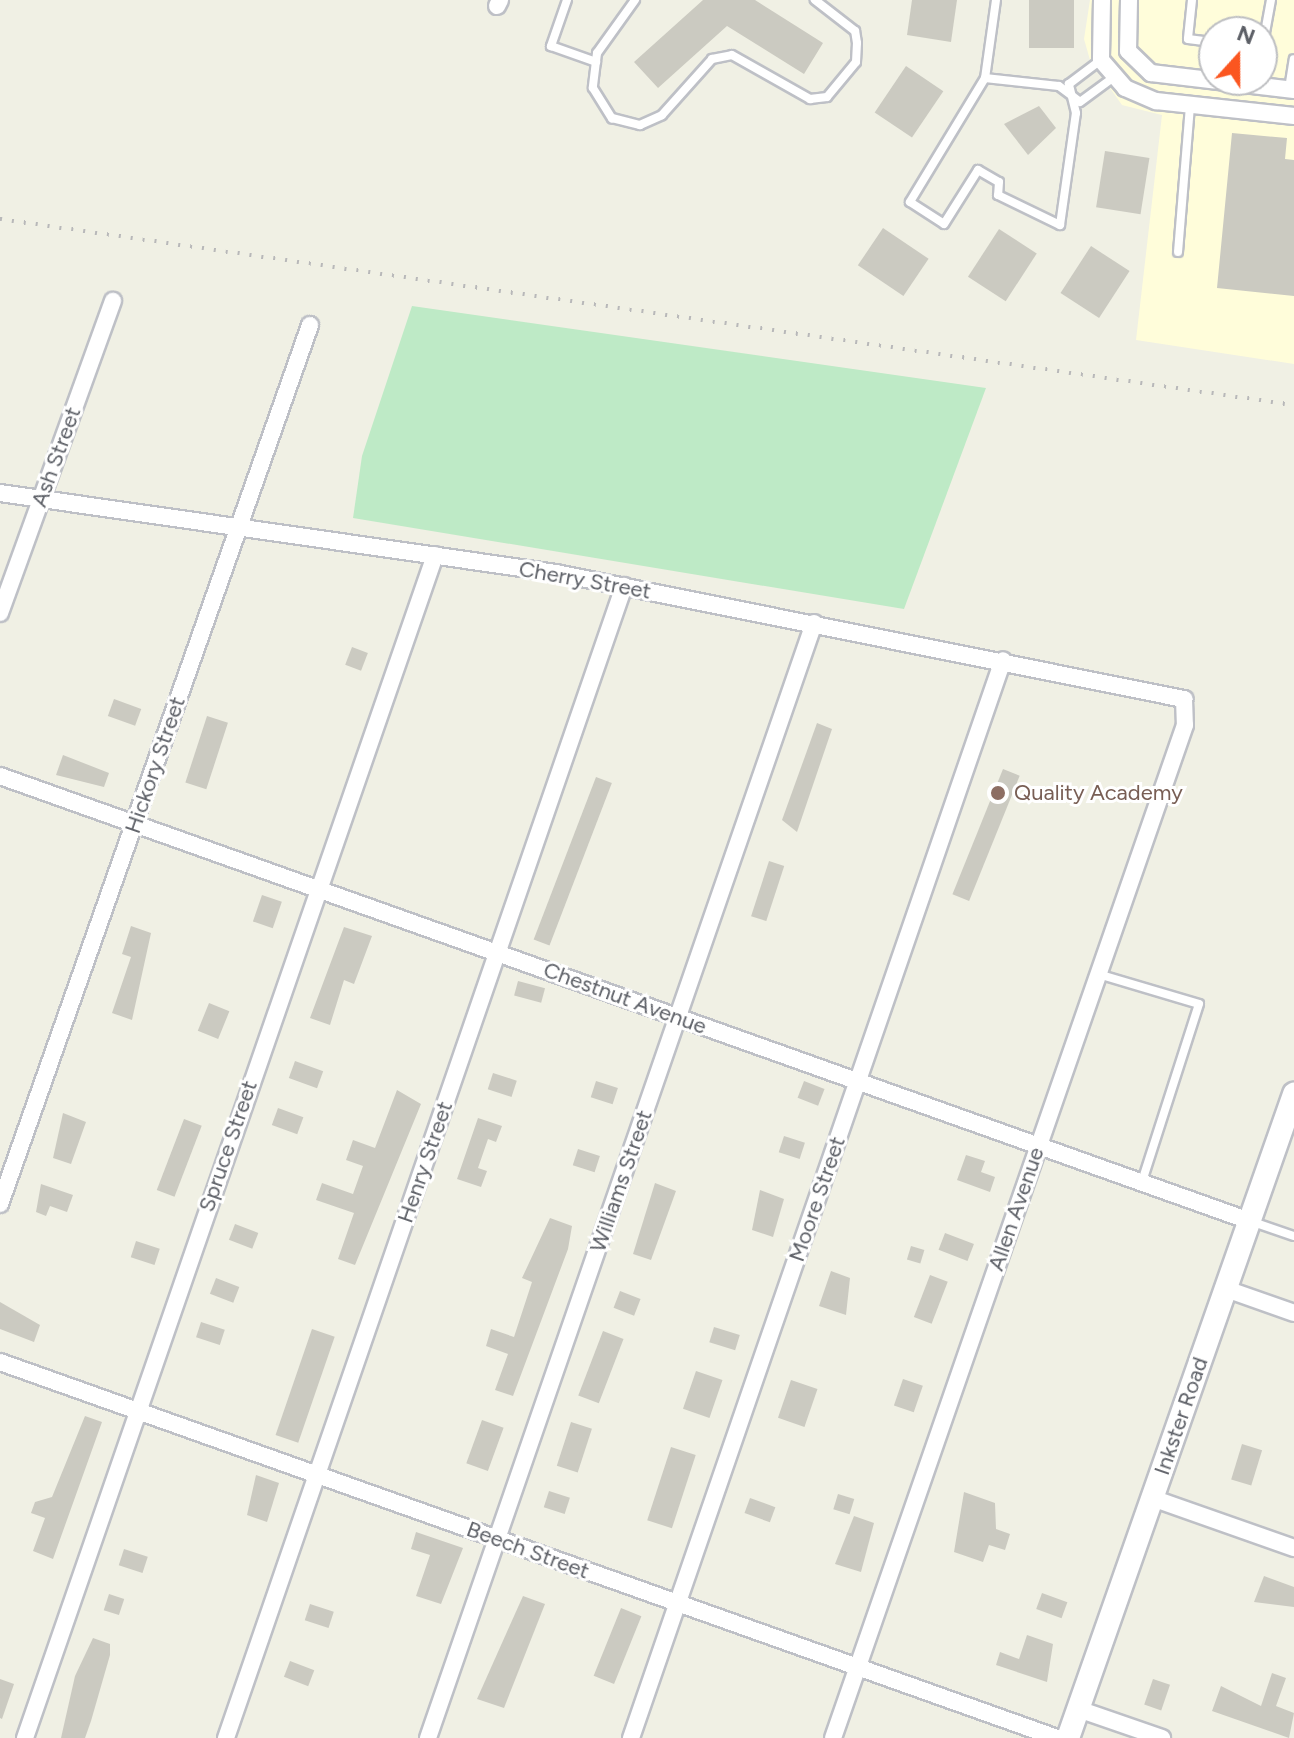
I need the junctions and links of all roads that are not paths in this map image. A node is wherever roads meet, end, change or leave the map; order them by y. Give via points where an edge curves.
1 (567, 0) edge
2 (635, 0) edge
3 (815, 0) edge
4 (996, 0) edge
5 (1102, 0) edge
6 (1129, 0) edge
7 (1192, 0) edge
8 (1198, 40) edge
9 (1294, 59) edge
10 (1101, 60) junction
11 (596, 62) junction
12 (1114, 77) junction
13 (985, 78) junction
14 (1198, 79) edge
15 (1292, 90) edge
16 (1068, 95) junction
17 (1206, 96) edge
18 (1198, 105) junction
19 (1294, 116) edge
20 (1178, 252) dead end
21 (113, 301) dead end
22 (310, 325) dead end
23 (0, 493) edge
24 (40, 498) junction
25 (238, 527) junction
26 (435, 555) junction
27 (624, 586) junction
28 (0, 613) edge
29 (814, 623) junction
30 (1003, 660) junction
31 (1167, 691) joint
32 (0, 776) edge
33 (134, 823) junction
34 (318, 889) junction
35 (498, 953) junction
36 (1097, 974) junction
37 (678, 1017) junction
38 (858, 1081) junction
39 (1294, 1094) edge
40 (1038, 1145) junction
41 (1142, 1182) junction
42 (0, 1204) edge
43 (1250, 1221) junction
44 (1294, 1236) edge
45 (1226, 1289) junction
46 (1294, 1313) edge
47 (0, 1362) edge
48 (137, 1411) junction
49 (317, 1475) junction
50 (1152, 1498) junction
51 (497, 1539) junction
52 (1294, 1548) edge
53 (678, 1603) junction
54 (858, 1667) junction
55 (1078, 1709) junction
56 (25, 1738) edge
57 (226, 1738) edge
58 (428, 1738) edge
59 (631, 1738) edge
60 (833, 1738) edge
61 (1057, 1738) edge
62 (1068, 1738) edge
63 (1162, 1738) edge

1 - 11 lane via 551,46
2 - 11 lane
3 - 11 lane via 855,31 857,43 856,62 827,97 810,99 732,55 712,59 662,115 640,125 612,118 593,88
4 - 13 lane
5 - 10 street
6 - 14 street via 1126,36 1136,63 1157,75
7 - 8 lane via 1188,39
9 - 15 lane
10 - 12 street
10 - 16 lane via 1069,84
12 - 16 lane via 1080,102
12 - 18 street via 1139,96
13 - 16 lane via 1059,86
13 - 16 lane via 910,202 944,224 978,170 999,182 998,195 1060,225 1076,113
17 - 18 street
18 - 19 street
18 - 20 lane
21 - 24 street, Ash Street
22 - 25 street, Hickory Street
23 - 24 street, Cherry Street
24 - 25 street, Cherry Street
24 - 28 street, Ash Street
25 - 26 street, Cherry Street
25 - 33 street, Hickory Street
26 - 27 street, Cherry Street
26 - 34 street, Spruce Street
27 - 29 street, Cherry Street
27 - 35 street, Henry Street
29 - 30 street, Cherry Street
29 - 37 street, Williams Street
30 - 31 street, Cherry Street
30 - 38 street, Moore Street
31 - 36 street, Allen Avenue via 1184,699 1185,725
32 - 33 street, Chestnut Avenue
33 - 34 street, Chestnut Avenue
33 - 42 street, Hickory Street
34 - 35 street, Chestnut Avenue
34 - 48 street, Spruce Street
35 - 37 street, Chestnut Avenue
35 - 49 street, Henry Street
36 - 40 street, Allen Avenue
36 - 41 lane via 1199,1004
37 - 38 street, Chestnut Avenue
37 - 51 street, Williams Street
38 - 40 street, Chestnut Avenue
38 - 53 street, Moore Street
39 - 43 main road, Inkster Road
40 - 41 street, Chestnut Avenue
40 - 54 street, Allen Avenue
41 - 43 street, Chestnut Avenue
43 - 44 lane
43 - 45 main road, Inkster Road
45 - 46 street
45 - 50 main road, Inkster Road
47 - 48 street, Beech Street
48 - 49 street, Beech Street
48 - 56 street, Spruce Street
49 - 51 street, Beech Street
49 - 57 street, Henry Street
50 - 52 street
50 - 55 main road, Inkster Road
51 - 53 street, Beech Street
51 - 58 street, Williams Street
53 - 54 street, Beech Street
53 - 59 street, Moore Street
54 - 60 street, Allen Avenue
54 - 61 street, Beech Street
55 - 62 main road, Inkster Road
55 - 63 street

